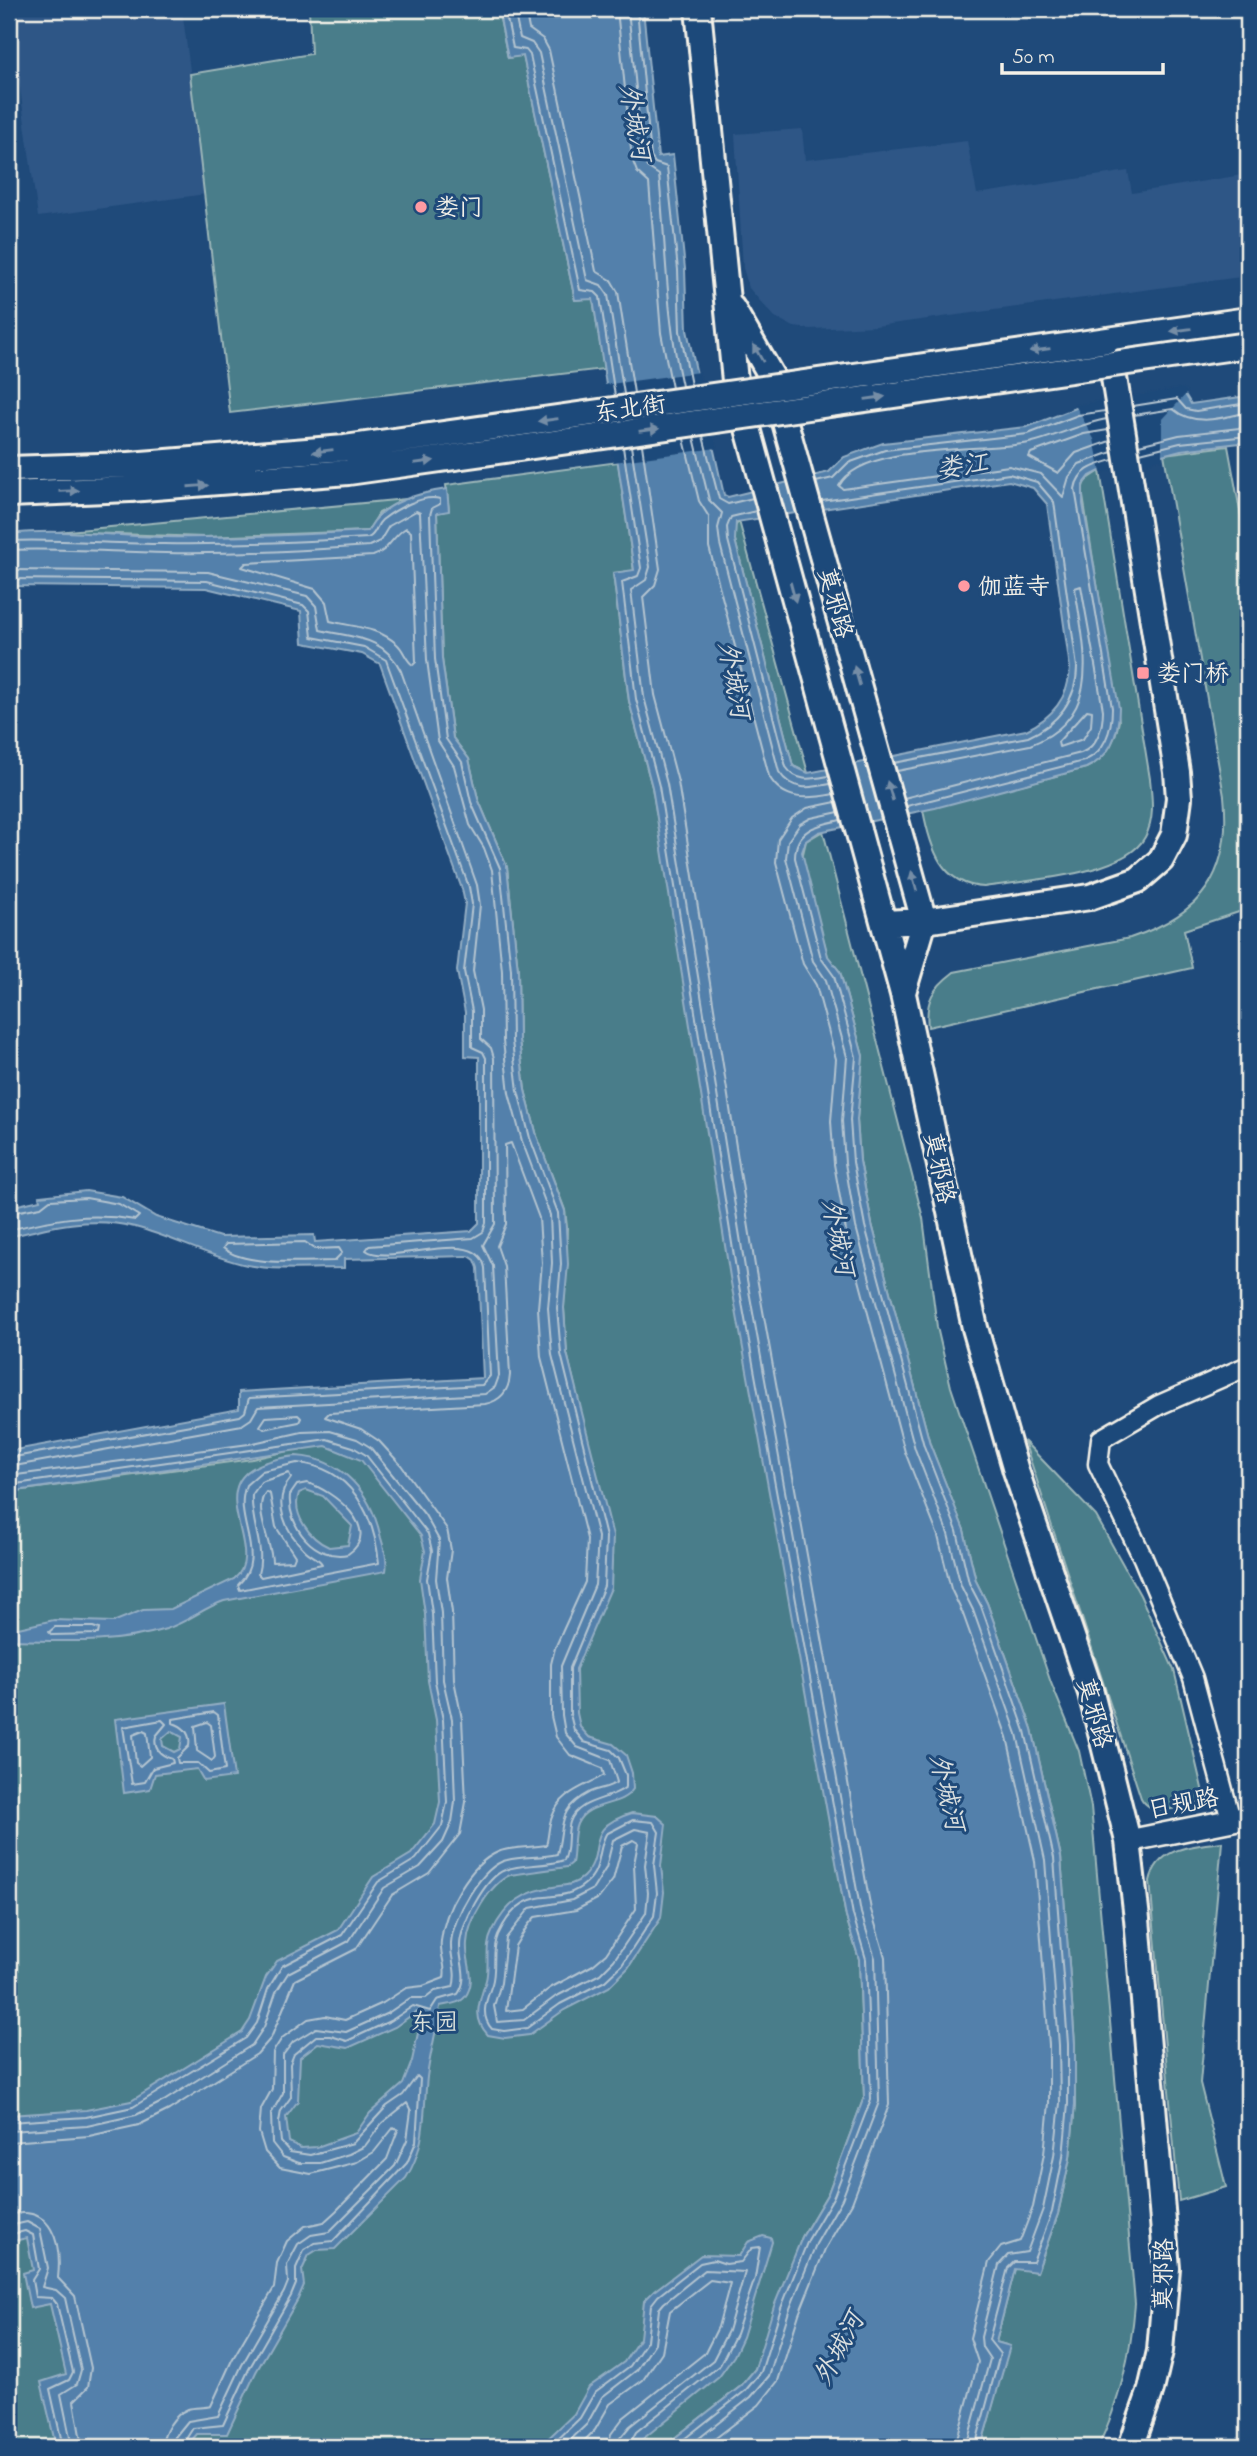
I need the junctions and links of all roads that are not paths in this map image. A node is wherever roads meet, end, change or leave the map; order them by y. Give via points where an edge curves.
1 (698, 9) edge
2 (728, 301) junction
3 (1248, 320) edge
4 (1248, 345) edge
5 (1109, 352) junction
6 (9, 470) edge
7 (129, 477) junction
8 (9, 494) edge
9 (924, 920) junction
10 (884, 923) junction
11 (902, 994) junction
12 (1248, 1366) edge
13 (1239, 1818) edge
14 (1128, 1841) junction
15 (1131, 2447) edge

1 - 2 main road, 莫邪路
9 -> 2 main road, 莫邪路 via 773,379
2 -> 10 main road, 莫邪路 via 735,381
3 -> 5 main road, 东北街
4 - 5 main road, 东北街, bridge
5 - 7 main road, 东北街, bridge via 348,472
5 - 9 main road via 1178,786 1176,825 1168,851 1138,880 1105,893
6 - 7 main road, 东北街
8 -> 7 main road, 东北街
9 - 10 main road
9 - 11 main road, 莫邪路
10 - 11 main road, 莫邪路
11 - 14 main road, 莫邪路 via 975,1328 1016,1471 1091,1693
12 - 13 street via 1160,1405 1101,1440 1098,1464 1193,1678
13 - 14 street, 日规路
14 - 15 main road, 莫邪路 via 1167,2269 1160,2351 1152,2390

